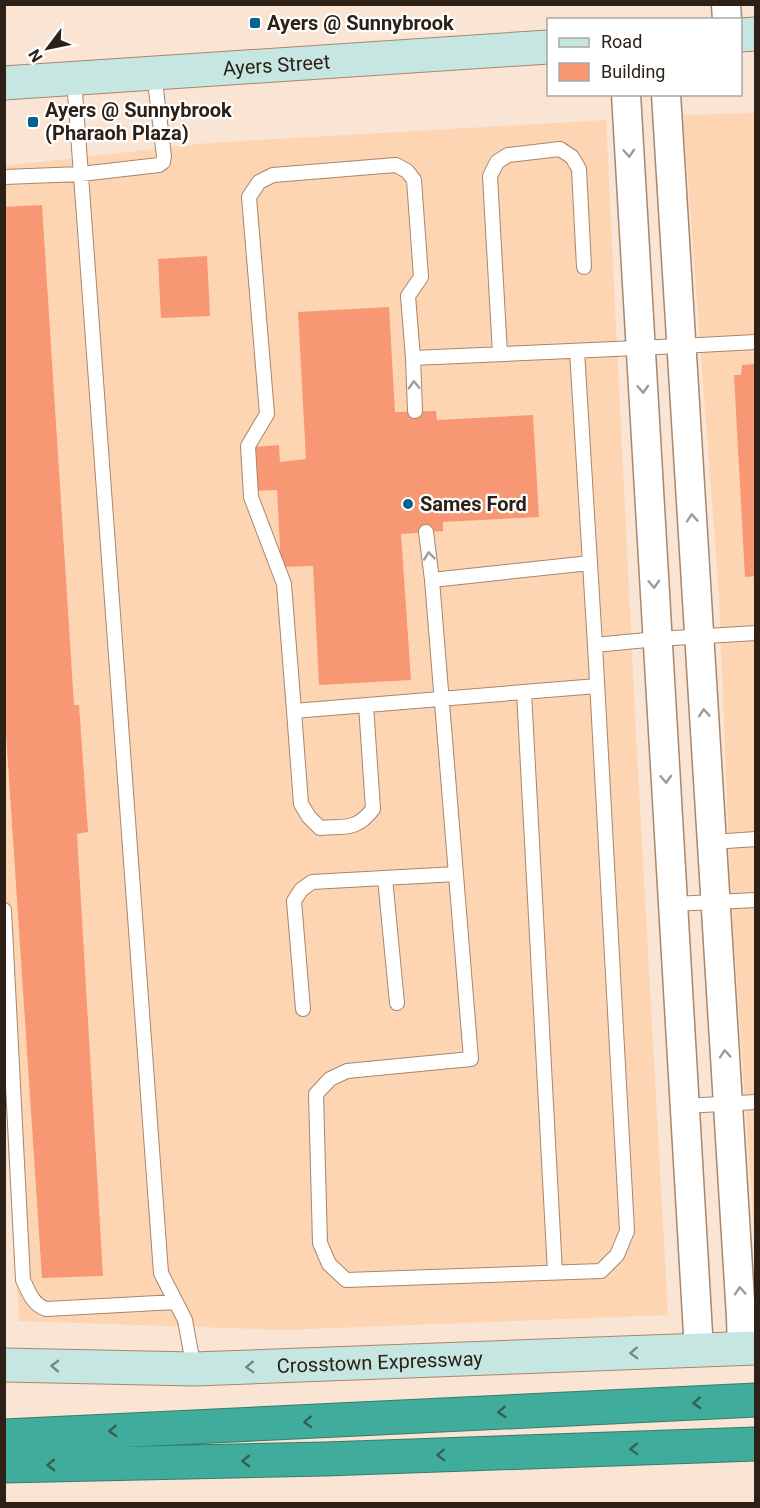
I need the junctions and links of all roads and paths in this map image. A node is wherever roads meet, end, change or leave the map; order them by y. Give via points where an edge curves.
1 (547, 47) edge
2 (154, 74) junction
3 (74, 79) junction
4 (4, 83) edge
5 (626, 96) edge
6 (666, 96) edge
7 (81, 174) junction
8 (4, 177) edge
9 (584, 267) dead end
10 (756, 342) edge
11 (681, 346) junction
12 (640, 348) junction
13 (577, 351) junction
14 (500, 354) junction
15 (413, 358) junction
16 (415, 411) dead end
17 (426, 532) dead end
18 (590, 563) junction
19 (432, 580) junction
20 (756, 633) edge
21 (699, 636) junction
22 (657, 639) junction
23 (595, 645) junction
24 (597, 686) junction
25 (524, 692) junction
26 (441, 699) junction
27 (366, 705) junction
28 (294, 711) junction
29 (756, 839) edge
30 (712, 842) junction
31 (456, 874) junction
32 (385, 878) junction
33 (756, 900) edge
34 (716, 902) junction
35 (673, 904) junction
36 (4, 910) edge
37 (396, 1003) dead end
38 (303, 1009) dead end
39 (742, 1102) edge
40 (685, 1106) junction
41 (555, 1273) junction
42 (176, 1302) junction
43 (749, 1349) edge
44 (699, 1351) junction
45 (4, 1365) edge
46 (194, 1369) junction
47 (756, 1400) edge
48 (4, 1436) edge
49 (756, 1444) edge
50 (4, 1466) edge

1 - 2 main road, Ayers Street
2 - 3 main road, Ayers Street
2 - 7 lane via 163,162
3 - 4 main road, Ayers Street
3 - 7 lane
5 -> 12 street
6 - 11 street
7 - 8 lane
7 - 42 lane via 161,1274
9 - 14 lane via 579,169 572,157 560,149 508,155 497,162 490,176
10 - 11 lane
11 - 12 lane
21 -> 11 street
12 - 13 lane
12 -> 22 street
13 - 14 lane
13 - 18 lane
14 - 15 lane
16 -> 15 lane
15 - 28 lane via 408,296 422,277 414,180 407,171 396,165 273,175 259,182 249,197 267,414 248,446 251,497 284,584
19 -> 17 lane
18 - 19 lane
18 - 23 lane
19 - 26 lane
20 - 21 lane
21 - 22 lane
30 -> 21 street
22 - 23 lane
22 -> 35 street
23 - 24 lane
24 - 25 lane
24 - 41 lane via 627,1231 617,1255 601,1271
25 - 26 lane
25 - 41 lane
26 - 27 lane
26 - 31 lane
27 - 28 lane
27 - 28 lane via 373,809 355,826 320,828 301,804
29 - 30 lane
30 - 34 street
31 - 32 lane
31 - 41 lane via 471,1059 347,1071 330,1079 316,1094 320,1243 329,1263 346,1280
32 - 37 lane
32 - 38 lane via 312,882 294,901
33 - 34 lane
34 - 35 lane
39 -> 34 street
35 - 40 street
36 - 42 lane via 23,1280 38,1306 46,1309
39 - 40 lane
43 -> 39 street
40 - 44 street
42 - 46 lane via 185,1320
43 - 44 main road, Crosstown Expressway
44 -> 46 main road, Crosstown Expressway
46 -> 45 main road, Crosstown Expressway
47 -> 48 highway
49 -> 50 highway

